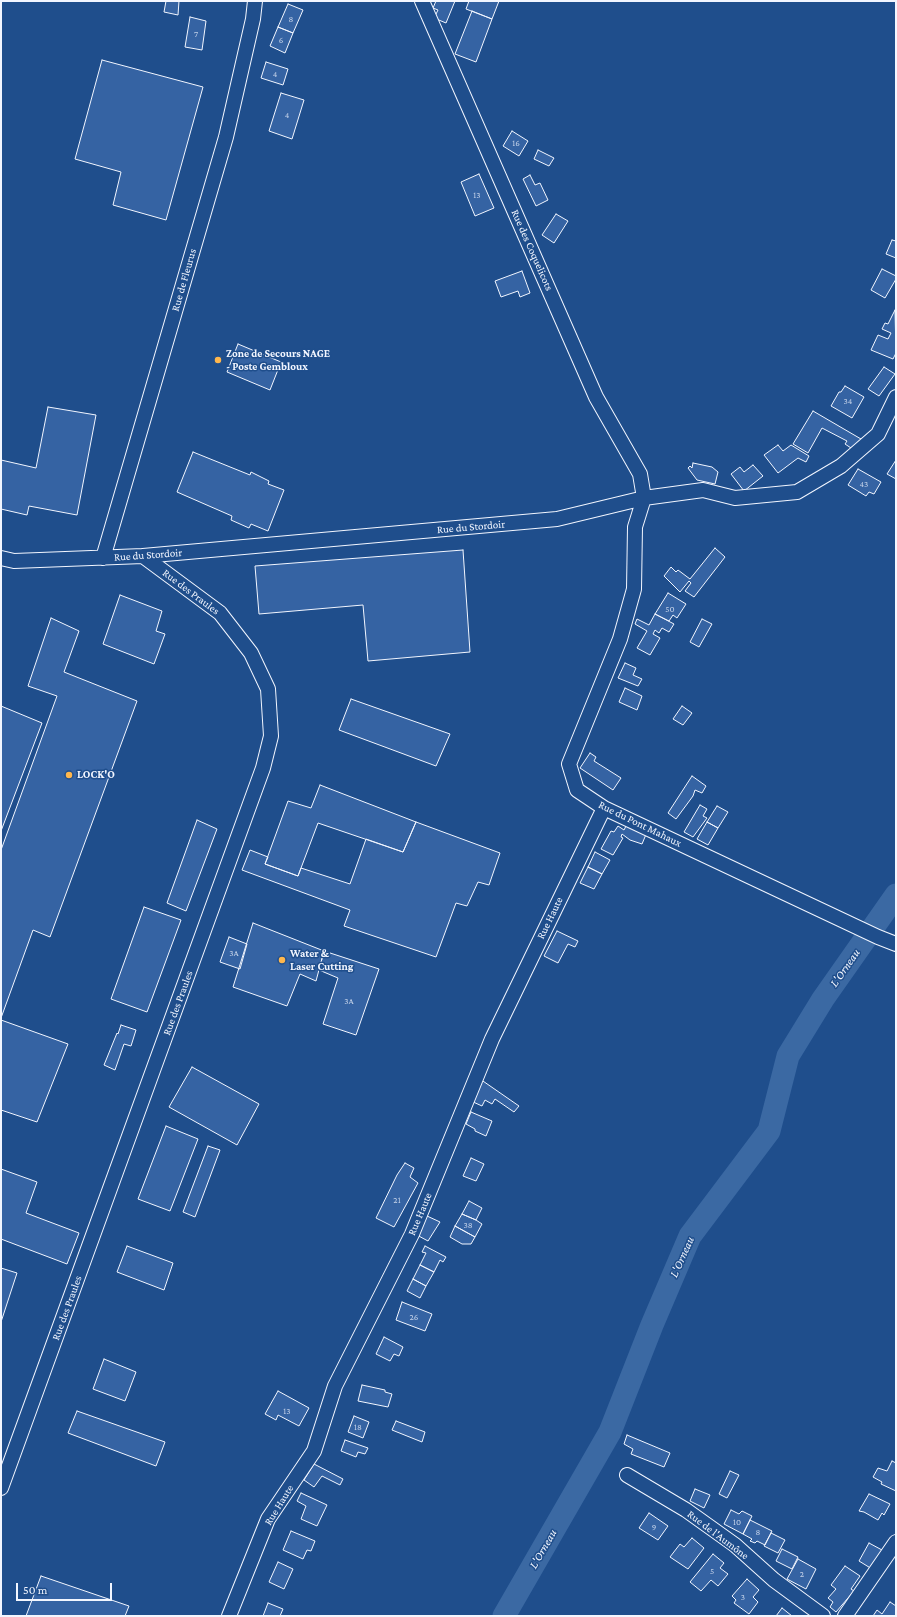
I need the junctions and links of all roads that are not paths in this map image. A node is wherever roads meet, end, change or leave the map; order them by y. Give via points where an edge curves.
1 (255, 1) edge
2 (422, 1) edge
3 (896, 397) edge
4 (644, 498) junction
5 (143, 556) junction
6 (1, 558) edge
7 (103, 558) junction
8 (604, 808) junction
9 (896, 944) edge
10 (627, 1475) dead end
11 (1, 1488) edge
12 (896, 1542) edge
13 (229, 1616) edge
14 (823, 1616) edge
15 (845, 1616) edge

1 - 7 street, Rue de Fleurus via 226,137
2 - 4 street, Rue des Coquelicots via 596,397 640,474
3 - 4 street, Rue du Stordoir via 878,434 841,466 797,492 735,498 703,490
4 - 5 street, Rue du Stordoir via 557,519
4 - 8 street, Rue du Pont Mahaux via 635,527 634,589 620,639 569,764 577,790
5 - 7 street, Rue du Stordoir
5 - 11 street, Rue des Praules via 220,613 251,653 268,689 271,736 258,782
6 - 7 street, Rue du Stordoir via 14,561
8 - 9 street, Rue du Pont Mahaux
8 - 13 street, Rue Haute via 492,1039 412,1234 335,1386 314,1451 268,1519
10 - 14 street, Rue de l'Aumône via 686,1510 735,1545 774,1580
12 - 15 street

